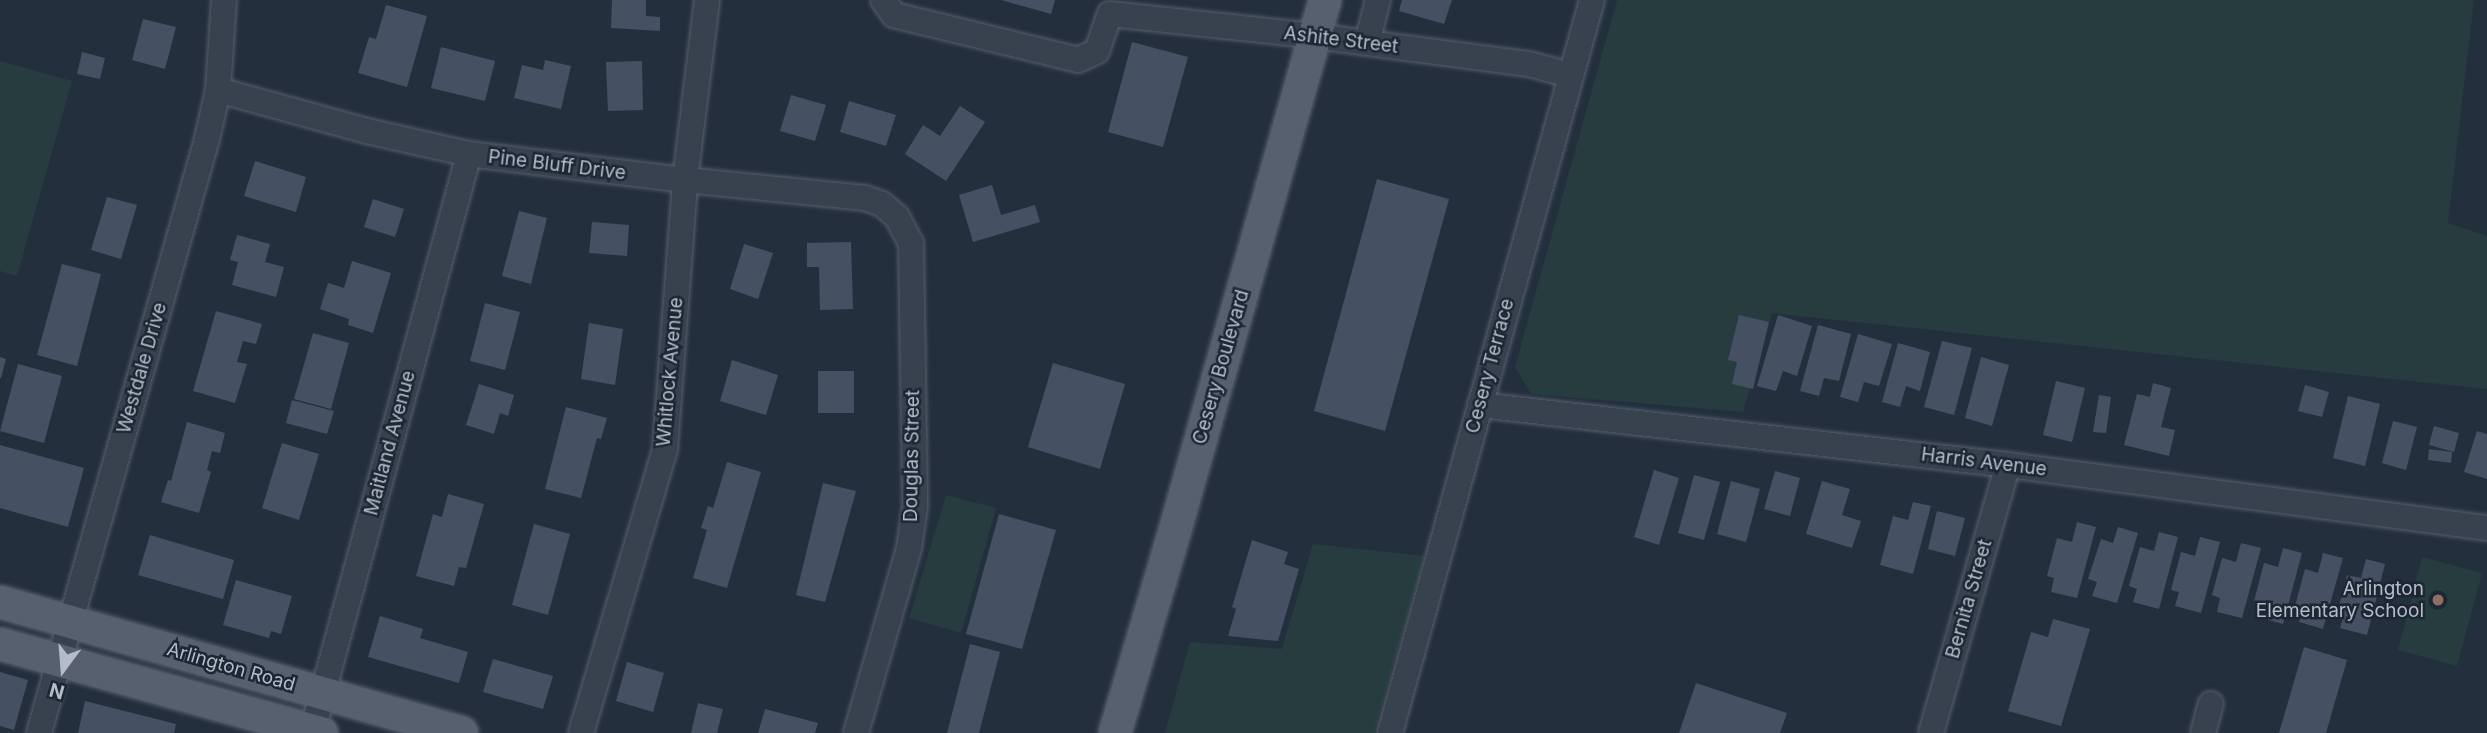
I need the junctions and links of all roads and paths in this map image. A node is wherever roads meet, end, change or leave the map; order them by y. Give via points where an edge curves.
1 (224, 0) edge
2 (706, 0) edge
3 (883, 0) edge
4 (1325, 0) edge
5 (1378, 0) edge
6 (1592, 0) edge
7 (1315, 36) junction
8 (1367, 43) junction
9 (1570, 75) junction
10 (218, 90) junction
11 (469, 154) junction
12 (685, 180) junction
13 (897, 217) joint
14 (1480, 405) junction
15 (2008, 465) junction
16 (2487, 528) edge
17 (0, 603) edge
18 (69, 621) junction
19 (0, 644) edge
20 (59, 660) junction
21 (322, 693) junction
22 (2211, 704) dead end
23 (316, 732) edge
24 (39, 733) edge
25 (462, 733) edge
26 (581, 733) edge
27 (856, 733) edge
28 (1115, 733) edge
29 (1390, 733) edge
30 (1931, 733) edge
31 (2203, 733) edge

1 - 10 street, Westdale Drive
2 - 12 street, Whitlock Avenue
3 - 7 street, Ashite Street via 894,15 1078,60 1097,51 1110,14
4 - 7 main road, Cesery Boulevard
5 - 8 street
6 - 9 street, Cesery Terrace
7 - 8 street, Ashite Street
7 - 28 main road, Cesery Boulevard
8 - 9 street, Ashite Street via 1529,64
9 - 14 street, Cesery Terrace
10 - 11 street, Pine Bluff Drive
10 - 18 street, Westdale Drive via 208,139
11 - 12 street, Pine Bluff Drive
11 - 21 street, Maitland Avenue
12 - 13 street, Pine Bluff Drive via 865,198 882,204
12 - 26 street, Whitlock Avenue via 665,449
13 - 27 street, Douglas Street via 911,243 915,507 908,548
14 - 15 street, Harris Avenue
14 - 29 street, Cesery Terrace
15 - 16 street, Harris Avenue
15 - 30 street, Bernita Street
17 - 18 main road, Arlington Road
18 - 20 street, Westdale Drive
18 - 21 main road, Arlington Road
19 - 20 main road, Arlington Road
20 - 23 main road, Arlington Road
20 - 24 street, Westdale Drive
21 - 23 street, Maitland Avenue
21 - 25 main road, Arlington Road
22 - 31 street

